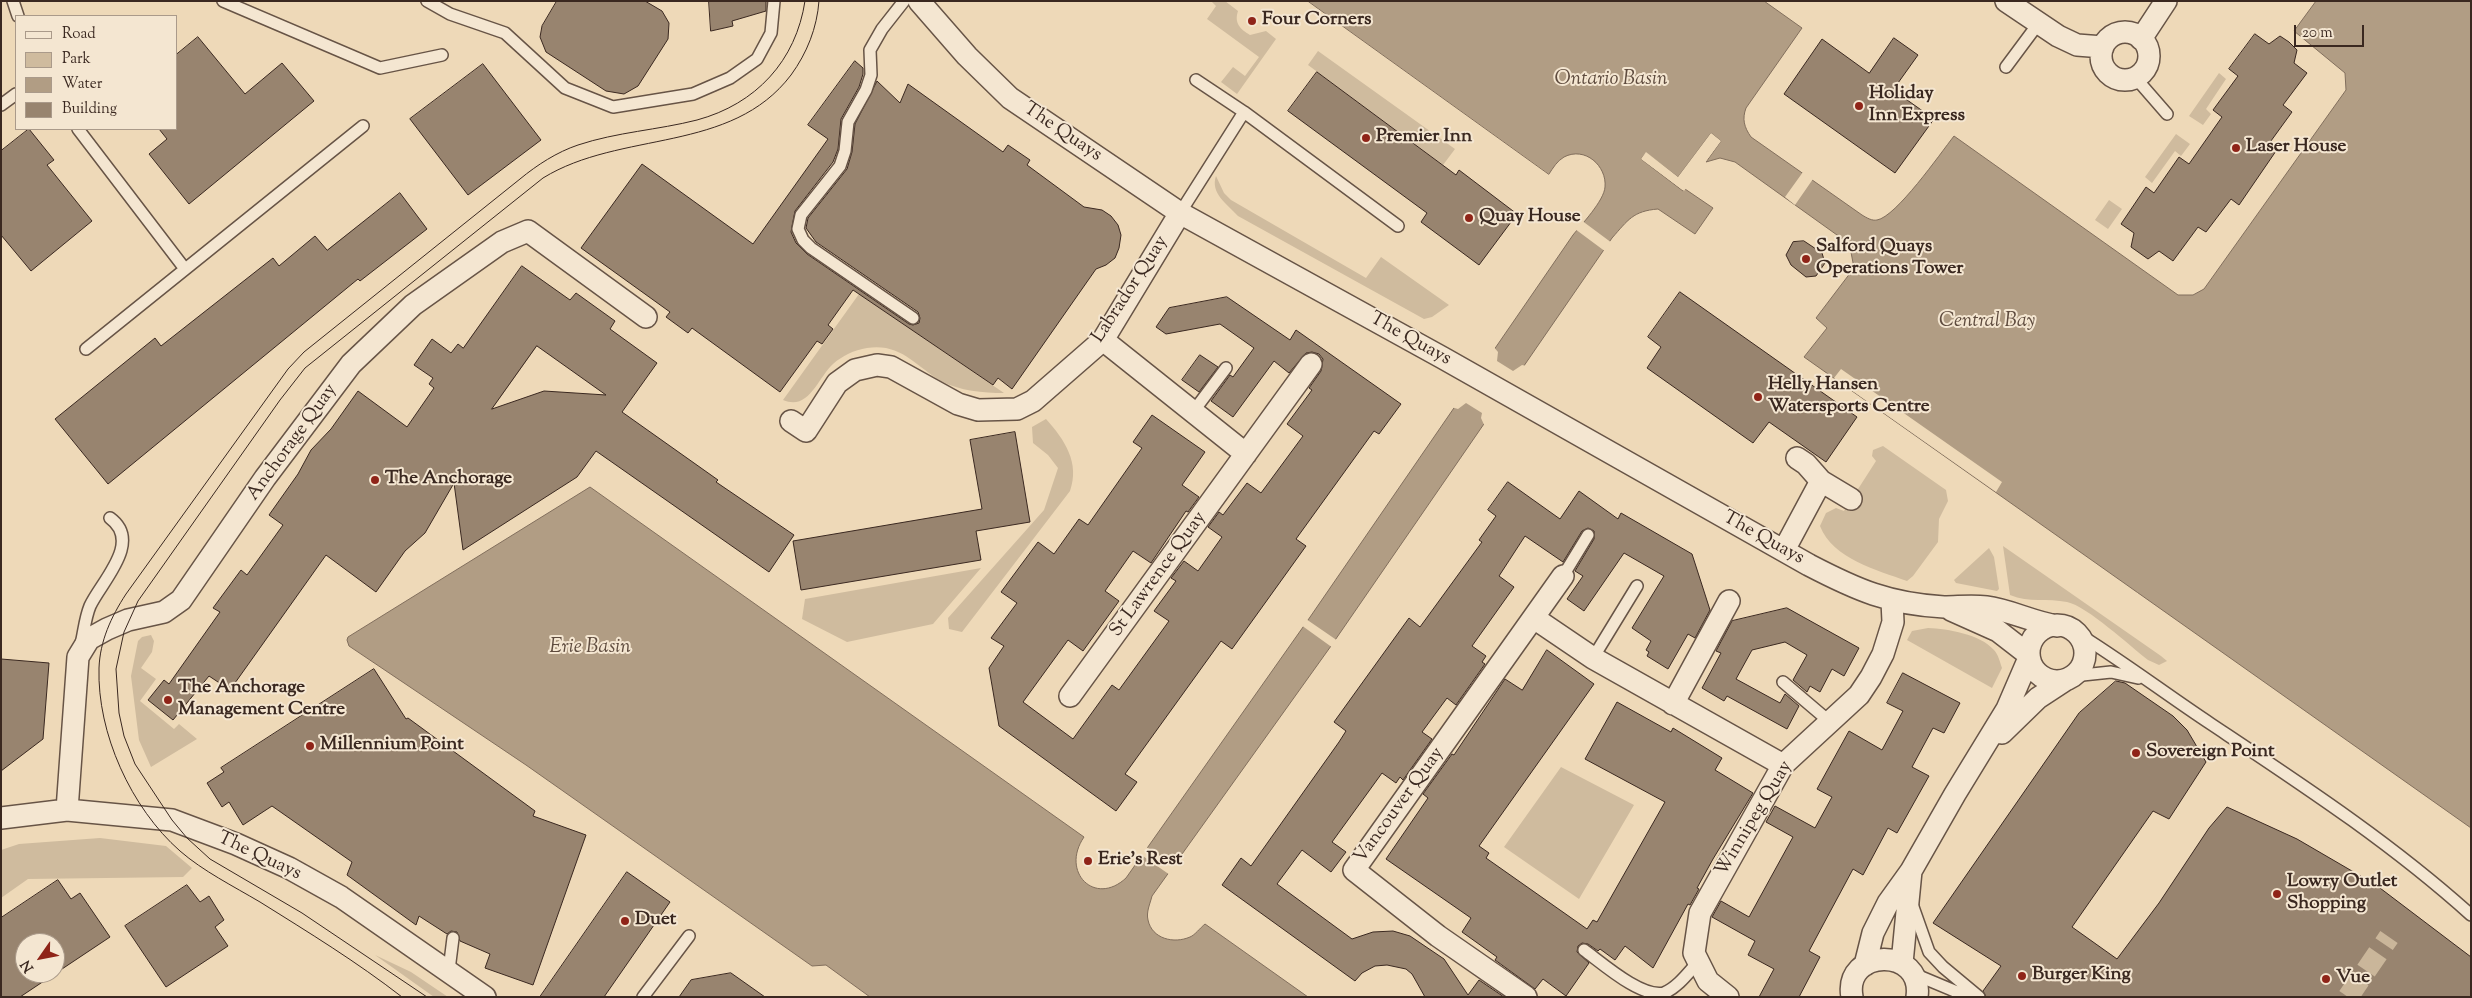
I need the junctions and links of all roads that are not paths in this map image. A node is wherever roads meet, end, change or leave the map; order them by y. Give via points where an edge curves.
1 (13, 1) edge
2 (223, 1) edge
3 (426, 1) edge
4 (774, 1) edge
5 (904, 1) edge
6 (918, 1) edge
7 (2006, 1) edge
8 (2166, 1) edge
9 (18, 15) edge
10 (2038, 24) junction
11 (2141, 38) junction
12 (2102, 47) junction
13 (442, 55) dead end
14 (2006, 67) dead end
15 (2136, 76) junction
16 (1196, 80) dead end
17 (15, 95) edge
18 (1, 106) edge
19 (1244, 112) junction
20 (2166, 114) dead end
21 (363, 126) dead end
22 (79, 130) edge
23 (1180, 213) junction
24 (1398, 226) dead end
25 (185, 269) junction
26 (646, 317) dead end
27 (913, 318) dead end
28 (1103, 340) junction
29 (86, 349) dead end
30 (1311, 364) dead end
31 (1226, 368) dead end
32 (1194, 412) junction
33 (798, 426) dead end
34 (1246, 454) junction
35 (1797, 458) dead end
36 (1821, 482) junction
37 (1851, 499) dead end
38 (110, 518) dead end
39 (1588, 535) dead end
40 (1784, 550) junction
41 (1563, 576) joint
42 (1637, 586) dead end
43 (1729, 601) dead end
44 (1892, 601) junction
45 (1944, 607) junction
46 (1534, 618) junction
47 (2064, 628) junction
48 (78, 656) junction
49 (2029, 657) junction
50 (1593, 658) junction
51 (2070, 678) junction
52 (1783, 682) dead end
53 (2153, 686) junction
54 (1070, 696) dead end
55 (1673, 704) junction
56 (1830, 722) junction
57 (1975, 764) junction
58 (1783, 765) junction
59 (67, 810) junction
60 (1, 818) edge
61 (1911, 871) junction
62 (1909, 896) junction
63 (2471, 915) edge
64 (689, 936) dead end
65 (453, 938) dead end
66 (1584, 950) dead end
67 (1698, 962) junction
68 (1865, 965) junction
69 (1907, 968) junction
70 (449, 970) junction
71 (485, 997) edge
72 (643, 997) edge
73 (1526, 997) edge
74 (1728, 997) edge
75 (1852, 997) edge
76 (1917, 997) edge
77 (1969, 997) edge
78 (1979, 997) edge

1 - 9 lane
2 - 13 lane via 380,68
3 - 4 lane via 450,14 505,33 565,88 613,107 693,94 730,78 757,59 771,33
5 - 27 lane via 870,50 871,76 848,122 840,166 801,215 798,229 811,248
6 - 23 street, The Quays via 1010,98
7 - 10 street
8 - 11 street
10 - 12 street via 2077,44
10 - 14 lane
11 - 12 street via 2131,33 2118,33
11 - 15 street via 2148,57 2143,71
12 - 15 street via 2102,61 2109,74 2122,80
15 - 20 lane
16 - 19 lane
17 - 18 lane
19 - 23 lane
19 - 24 lane
21 - 25 lane
22 - 25 lane
23 - 28 street, Labrador Quay
23 - 40 street, The Quays
25 - 29 lane
26 - 48 street, Anchorage Quay via 528,231 502,242 413,305 350,364 181,600 164,612 128,620 107,629 90,639
28 - 32 street
28 - 33 street, Labrador Quay via 1047,391 1017,409 978,410 958,404 892,367 877,365 855,370 836,383
30 - 34 street, St Lawrence Quay
31 - 32 lane
32 - 34 street
34 - 54 street, St Lawrence Quay
35 - 36 street
36 - 37 street
36 - 40 street
38 - 48 lane via 118,524 123,541 118,560 89,608
39 - 41 lane
40 - 44 street, The Quays via 1867,594
41 - 46 street, Vancouver Quay
42 - 50 lane
43 - 55 street
44 - 45 street, The Quays
44 - 56 street, Winnipeg Quay via 1892,622 1883,654 1859,695
45 - 47 street, The Quays via 1984,606
45 - 49 street, The Quays via 1988,625
46 - 50 street
46 - 73 street, Vancouver Quay via 1354,870 1438,936
47 - 49 street via 2043,629 2035,637
47 - 51 street via 2080,637 2084,651 2083,663
47 - 53 lane via 2101,647
48 - 59 street
49 - 51 street via 2041,676 2056,681
49 - 57 street via 2013,699
50 - 55 street
51 - 53 lane via 2117,673
51 - 57 street via 2026,710
52 - 56 lane
53 - 63 lane via 2358,823 2431,879
55 - 58 street
56 - 58 street, Winnipeg Quay
57 - 61 street
58 - 67 street, Winnipeg Quay via 1700,913 1694,953
59 - 60 street, The Quays
59 - 70 street, The Quays via 172,820 236,844 341,897
61 - 62 street
61 - 68 street via 1888,903 1873,933
62 - 69 street
62 - 78 lane via 1929,952
64 - 72 lane
65 - 70 lane
66 - 67 lane via 1636,990 1651,996 1676,986
67 - 74 street, Winnipeg Quay via 1708,981
68 - 69 street via 1883,958
68 - 75 street via 1852,982
69 - 76 street via 1916,982
69 - 77 lane
70 - 71 street, The Quays

